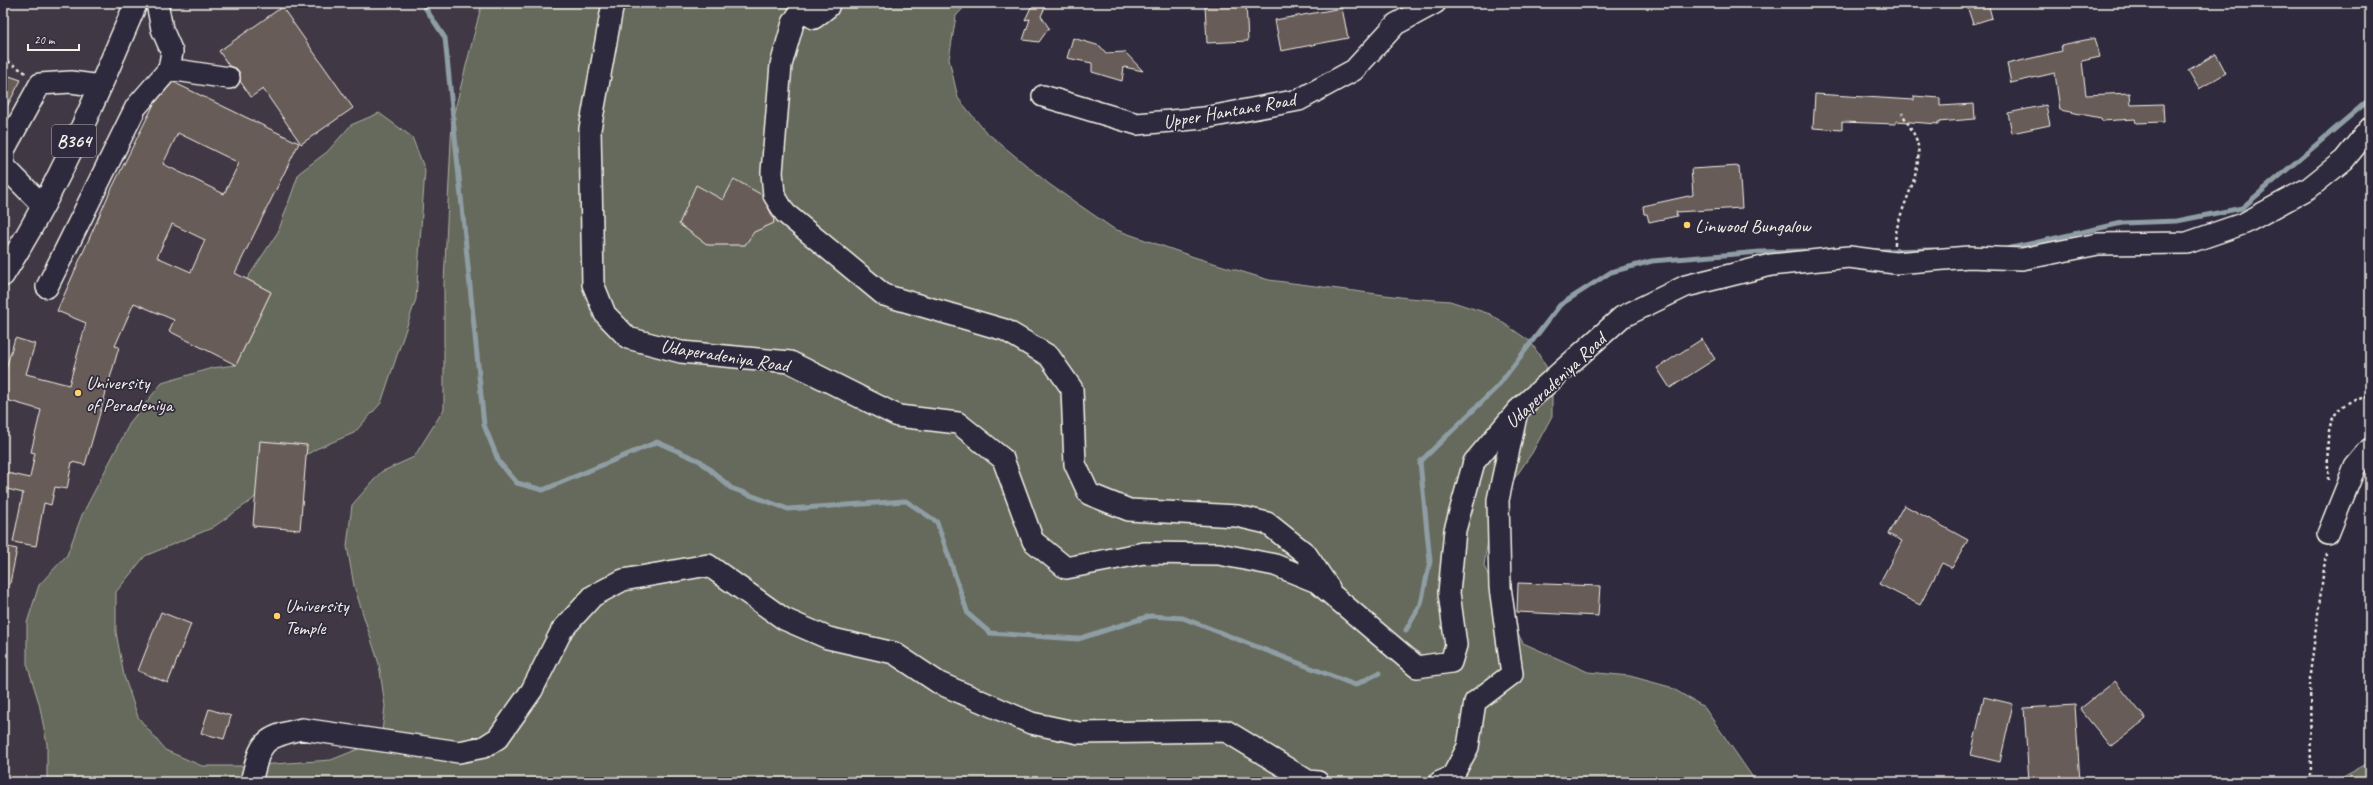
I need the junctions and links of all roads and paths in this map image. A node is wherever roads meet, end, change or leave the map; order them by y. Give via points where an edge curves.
1 (136, 3) edge
2 (157, 3) edge
3 (613, 3) edge
4 (829, 3) edge
5 (1435, 3) edge
6 (801, 6) edge
7 (3, 58) edge
8 (17, 65) dead end
9 (169, 69) junction
10 (228, 78) dead end
11 (101, 86) junction
12 (1043, 96) dead end
13 (1902, 113) dead end
14 (2370, 128) edge
15 (42, 205) junction
16 (1895, 236) dead end
17 (3, 275) edge
18 (47, 287) dead end
19 (2370, 396) edge
20 (1518, 410) junction
21 (2370, 449) edge
22 (2328, 481) dead end
23 (2328, 534) joint
24 (1336, 599) junction
25 (251, 782) edge
26 (1318, 782) edge
27 (1440, 782) edge
28 (2311, 782) edge

1 - 11 main road, B364
2 - 9 street via 162,29 172,52
3 - 24 street, Udaperadeniya Road via 590,129 593,284 605,314 628,338 681,352 790,362 898,416 958,423 1003,459 1033,541 1066,568 1144,553 1219,554 1275,565 1317,582
4 - 6 street via 828,7 814,18
5 - 12 street, Upper Hantane Road via 1396,24 1354,70 1299,100 1204,118 1137,124
6 - 24 street via 793,23 781,65 772,172 774,195 785,213 884,295 1005,330 1049,356 1072,389 1075,464 1089,494 1129,510 1237,516 1267,523 1306,554
7 - 8 path
9 - 10 street
9 - 18 street via 136,107
11 - 15 main road, B364
11 - 15 street via 70,82 40,84 4,150 4,166
13 - 16 path via 1918,145 1917,169
14 - 20 street, Udaperadeniya Road via 2344,160 2309,188 2245,223 2187,243 2098,244 2022,259 1970,257 1895,263 1849,257 1771,265 1686,286 1622,317
15 - 17 main road, B364 via 26,239
19 - 22 path via 2346,404 2334,416 2329,428
20 - 24 street, Udaperadeniya Road via 1474,462 1455,530 1449,593 1456,645 1451,662 1417,667
20 - 27 street via 1507,449 1498,500 1500,587 1512,674 1475,702 1468,747 1452,777
21 - 23 street via 2355,468
23 - 28 path via 2310,674
25 - 26 street via 260,748 277,735 302,730 459,752 484,747 498,738 532,690 562,630 593,596 623,580 708,565 784,619 828,638 894,653 939,683 1031,723 1079,733 1226,732 1308,781

